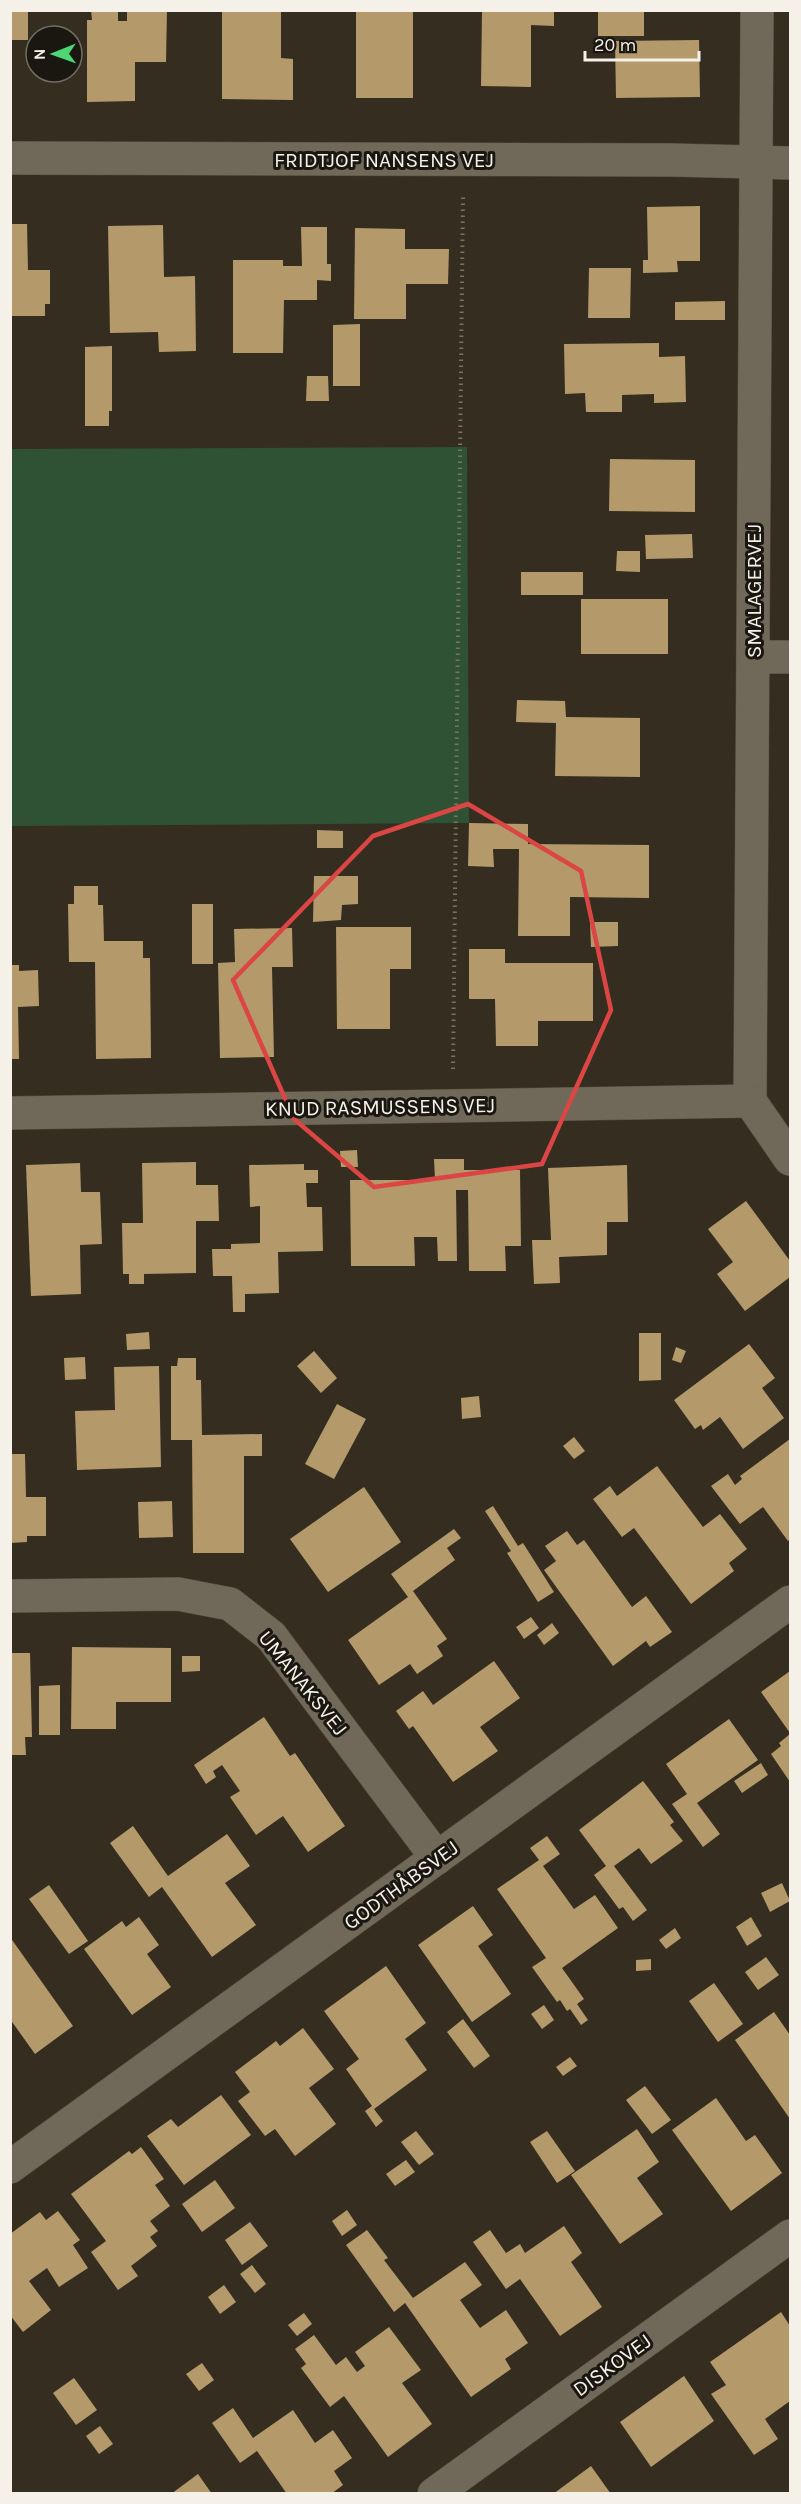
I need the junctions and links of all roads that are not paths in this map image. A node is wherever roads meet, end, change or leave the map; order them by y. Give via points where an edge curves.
1 (757, 10) edge
2 (10, 158) edge
3 (757, 162) junction
4 (790, 163) edge
5 (753, 657) junction
6 (790, 657) edge
7 (750, 1101) junction
8 (10, 1113) edge
9 (790, 1159) edge
10 (10, 1596) edge
11 (790, 1602) edge
12 (437, 1858) junction
13 (10, 2167) edge
14 (790, 2236) edge
15 (434, 2493) edge

1 - 3 street, SMALAGERVEJ
2 - 3 street, FRIDTJOF NANSENS VEJ
3 - 4 street, FRIDTJOF NANSENS VEJ
3 - 5 street, SMALAGERVEJ
5 - 6 street
5 - 7 street, SMALAGERVEJ
7 - 8 street, KNUD RASMUSSENS VEJ
7 - 9 street
10 - 12 street, UMANAKSVEJ via 178,1594 230,1604 271,1636
11 - 12 street, GODTHÅBSVEJ
12 - 13 street, GODTHÅBSVEJ
14 - 15 street, DISKOVEJ

